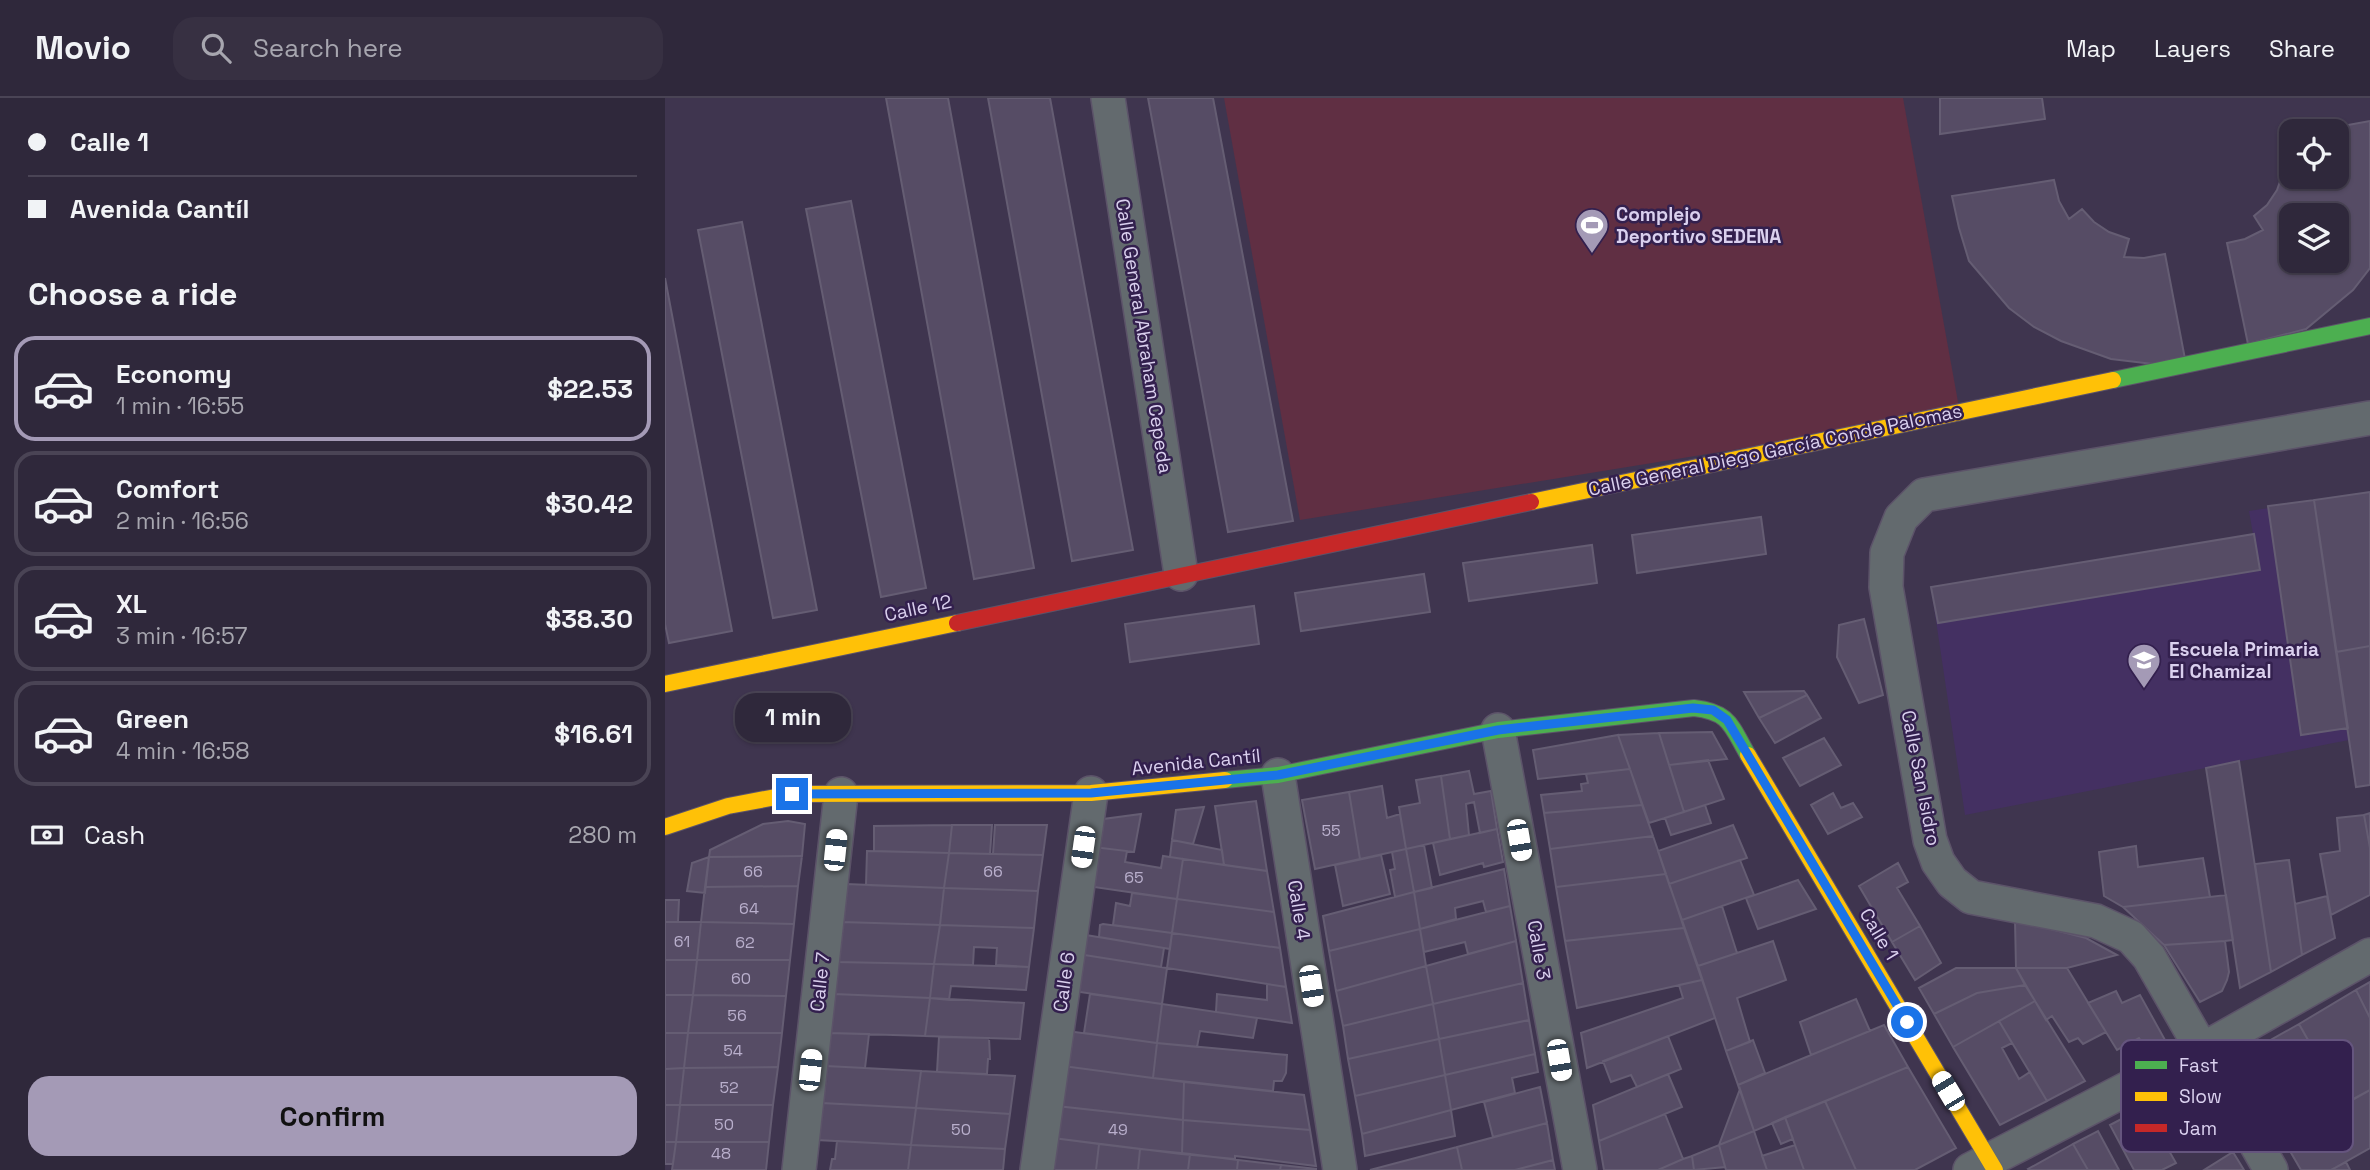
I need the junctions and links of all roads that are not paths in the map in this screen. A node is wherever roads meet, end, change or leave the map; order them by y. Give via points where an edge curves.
1 (1108, 98) edge
2 (2370, 326) edge
3 (2370, 418) edge
4 (1181, 574) junction
5 (665, 684) edge
6 (1727, 720) joint
7 (1498, 730) junction
8 (1278, 775) junction
9 (1091, 793) junction
10 (841, 794) junction
11 (665, 827) edge
12 (2370, 955) edge
13 (2196, 1040) edge
14 (2220, 1040) edge
15 (2121, 1094) edge
16 (2261, 1152) edge
17 (1985, 1167) edge
18 (799, 1170) edge
19 (1037, 1170) edge
20 (1340, 1170) edge
21 (1580, 1170) edge
22 (2271, 1170) edge

1 - 4 street, Calle General Abraham Cepeda
2 - 4 street, Calle General Diego García Conde Palomas
3 - 13 street, Calle San Isidro via 1924,495 1901,518 1887,553 1886,587 1930,840 1938,862 1952,882 1971,897 2095,921 2131,937 2149,957
4 - 5 street, Calle 12
6 - 7 street, Avenida Cantíl via 1713,710 1693,708
6 - 17 street, Calle 1
7 - 8 street, Avenida Cantíl
7 - 21 street, Calle 3
8 - 9 street, Avenida Cantíl
8 - 20 street, Calle 4
9 - 10 street, Avenida Cantíl
9 - 19 street, Calle 6
10 - 11 street, Avenida Cantíl via 792,794 728,806
10 - 18 street, Calle 7
12 - 14 street
15 - 17 street
16 - 22 street, Calle San Isidro

